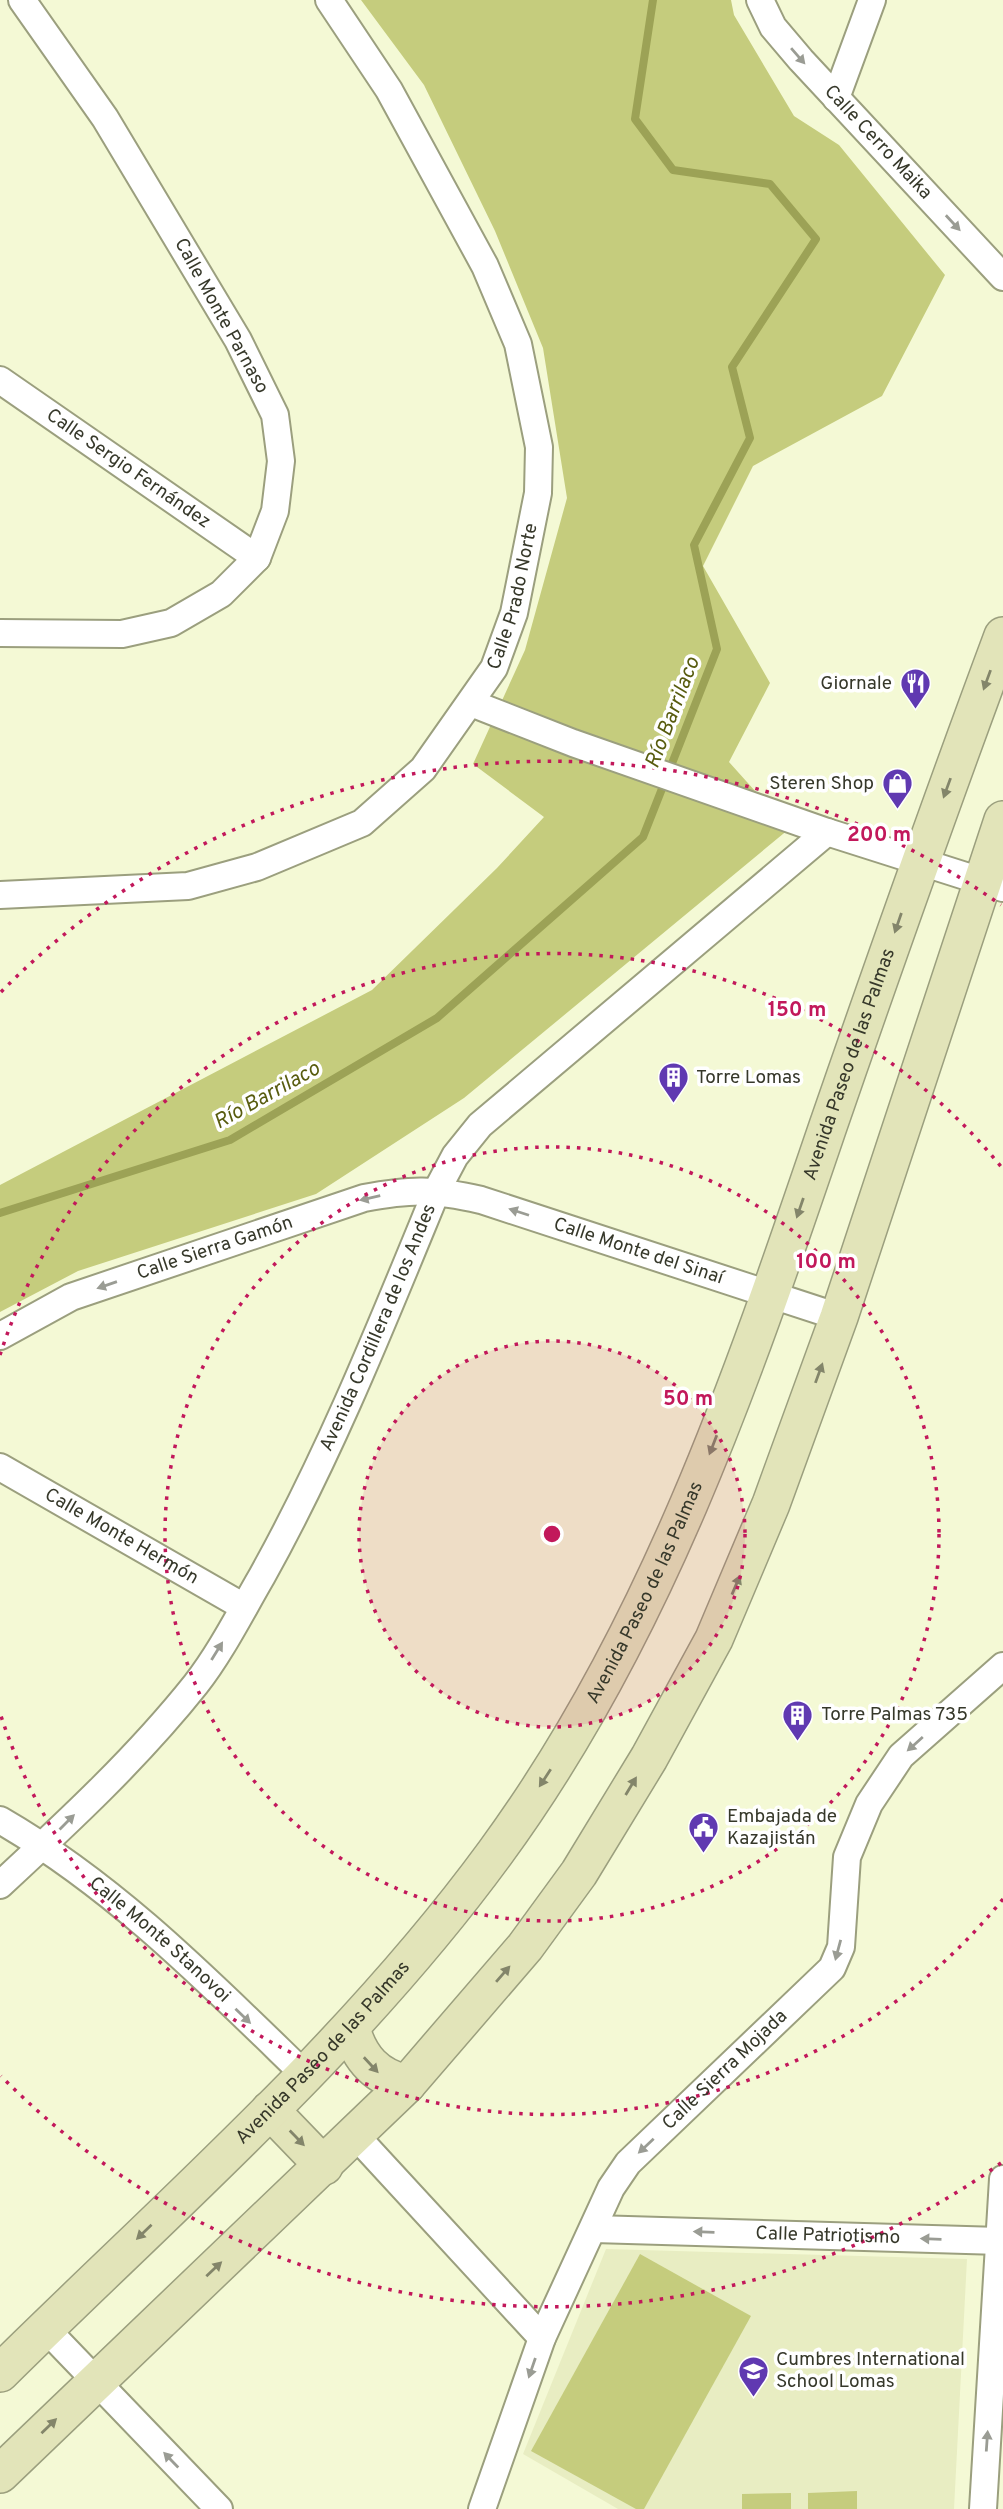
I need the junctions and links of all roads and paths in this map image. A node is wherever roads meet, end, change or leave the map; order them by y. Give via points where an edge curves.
1 (22, 0) edge
2 (329, 0) edge
3 (760, 0) edge
4 (872, 0) edge
5 (836, 97) junction
6 (1003, 277) edge
7 (0, 380) edge
8 (257, 558) junction
9 (0, 633) edge
10 (1003, 636) edge
11 (471, 703) junction
12 (1003, 820) edge
13 (827, 832) junction
14 (920, 859) junction
15 (993, 884) edge
16 (0, 895) edge
17 (437, 1190) junction
18 (771, 1294) junction
19 (839, 1317) junction
20 (0, 1336) edge
21 (0, 1467) edge
22 (244, 1607) junction
23 (1003, 1666) edge
24 (0, 1820) edge
25 (44, 1845) junction
26 (0, 1885) edge
27 (351, 2028) junction
28 (305, 2075) junction
29 (407, 2084) junction
30 (270, 2110) junction
31 (355, 2135) junction
32 (324, 2166) junction
33 (1003, 2179) edge
34 (594, 2229) junction
35 (1000, 2241) junction
36 (46, 2328) junction
37 (542, 2338) junction
38 (0, 2373) edge
39 (96, 2382) junction
40 (0, 2473) edge
41 (219, 2509) edge
42 (482, 2509) edge
43 (983, 2509) edge

1 - 8 street, Calle Monte Parnaso via 105,118 238,340 275,415 281,461 276,498
2 - 11 street, Calle Prado Norte via 389,90 485,266 518,344 539,447 538,493 514,613 494,668
3 -> 5 street, Calle Cerro Maika via 773,27
4 - 5 street
5 -> 6 street, Calle Cerro Maika
7 - 8 street, Calle Sergio Fernández
8 - 9 street, Calle Monte Parnaso via 220,594 172,623 122,634
10 -> 14 main road, Avenida Paseo de las Palmas
11 - 13 street
11 - 16 street, Calle Prado Norte via 423,769 362,823 257,867 188,886
12 - 15 main road
13 - 14 street
13 - 17 street, Avenida Cordillera de los Andes via 480,1125
14 - 15 street
14 -> 18 main road, Avenida Paseo de las Palmas
15 - 19 main road
18 -> 17 street, Calle Monte del Sinaí via 481,1200
17 -> 20 street, Calle Sierra Gamón via 411,1189 351,1202 71,1297
17 - 22 street, Avenida Cordillera de los Andes via 343,1416
18 - 19 street, Calle Monte del Sinaí
18 -> 27 main road, Avenida Paseo de las Palmas via 654,1588 580,1724 490,1860
29 -> 19 main road via 525,1947 579,1872 649,1758 714,1639 771,1504
21 - 22 street, Calle Monte Hermón
25 -> 22 street, Avenida Cordillera de los Andes via 132,1757 197,1683
23 -> 34 street, Calle Sierra Mojada via 901,1756 869,1804 847,1857 841,1947 832,1968 628,2163
24 - 25 street, Calle Monte Stanovoi
25 - 26 street, Avenida Cordillera de los Andes
25 -> 28 street, Calle Monte Stanovoi via 143,1920
27 - 28 main road, Avenida Paseo de las Palmas
27 -> 29 main road via 357,2049 378,2073
28 - 30 main road, Avenida Paseo de las Palmas
29 - 31 main road
30 -> 32 main road
30 -> 36 main road, Avenida Paseo de las Palmas
31 - 32 main road
31 - 37 street
39 -> 32 main road
33 - 35 street
35 -> 34 street, Calle Patriotismo
34 - 37 street, Calle Sierra Mojada
43 -> 35 street
36 - 38 main road, Avenida Paseo de las Palmas
36 - 39 street
37 -> 42 street, Calle Sierra Mojada
40 -> 39 main road
41 -> 39 street

